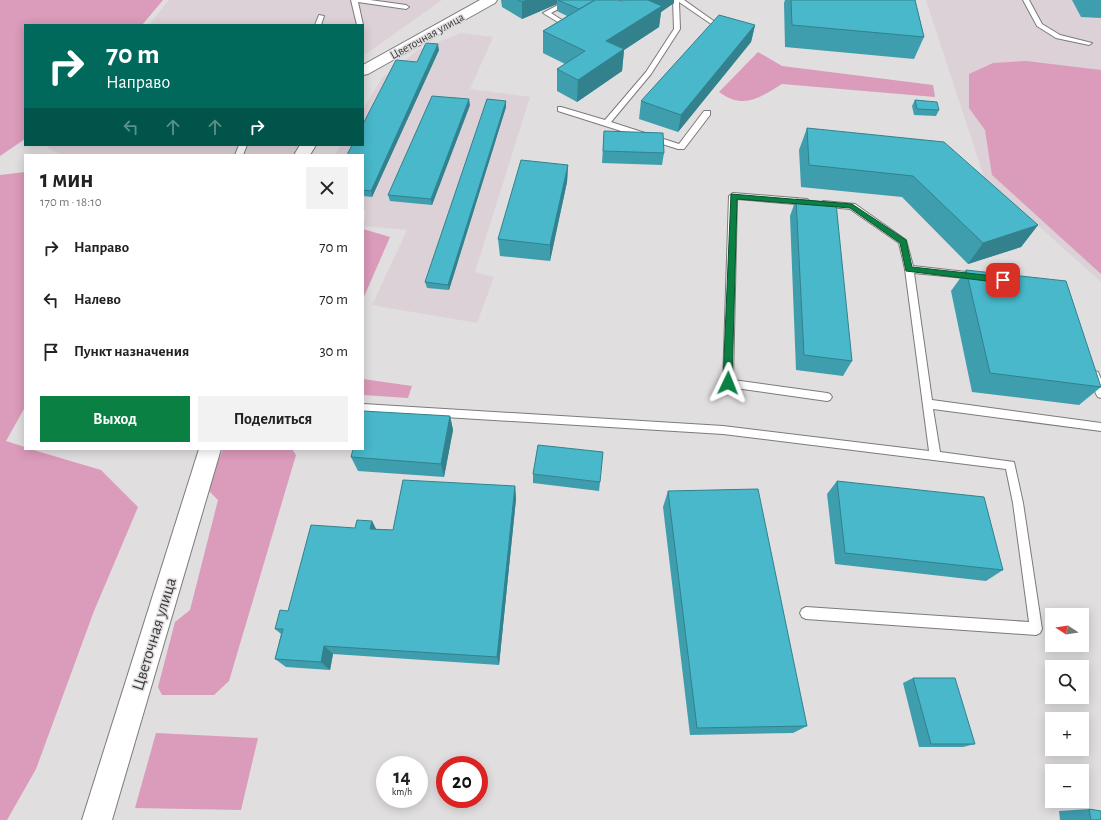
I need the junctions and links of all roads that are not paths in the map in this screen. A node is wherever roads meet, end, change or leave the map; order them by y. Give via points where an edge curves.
1 (356, 0) edge
2 (490, 0) edge
3 (572, 0) edge
4 (676, 0) edge
5 (680, 0) edge
6 (1026, 0) edge
7 (406, 7) dead end
8 (321, 16) dead end
9 (563, 23) edge
10 (318, 24) edge
11 (360, 24) edge
12 (722, 29) edge
13 (1089, 42) dead end
14 (364, 70) edge
15 (561, 109) dead end
16 (707, 113) dead end
17 (606, 123) junction
18 (909, 269) junction
19 (987, 278) edge
20 (1091, 365) edge
21 (1101, 394) edge
22 (827, 397) dead end
23 (928, 404) junction
24 (364, 408) edge
25 (1101, 427) edge
26 (210, 450) edge
27 (935, 456) junction
28 (806, 613) dead end
29 (98, 820) edge

1 - 7 lane
1 - 11 lane
2 - 14 street, Цветочная улица
3 - 9 lane via 546,13
4 - 17 lane via 677,29 649,74
5 - 12 lane
6 - 13 lane via 1039,25 1058,37
8 - 10 lane
15 - 17 lane
16 - 17 lane via 681,147
18 - 19 lane
18 - 22 lane via 903,242 852,206 733,196 728,383
18 - 23 lane
20 - 21 lane
23 - 25 lane
23 - 27 lane
24 - 27 lane via 723,430
26 - 29 street, Цветочная улица
27 - 28 lane via 1010,465 1036,630

